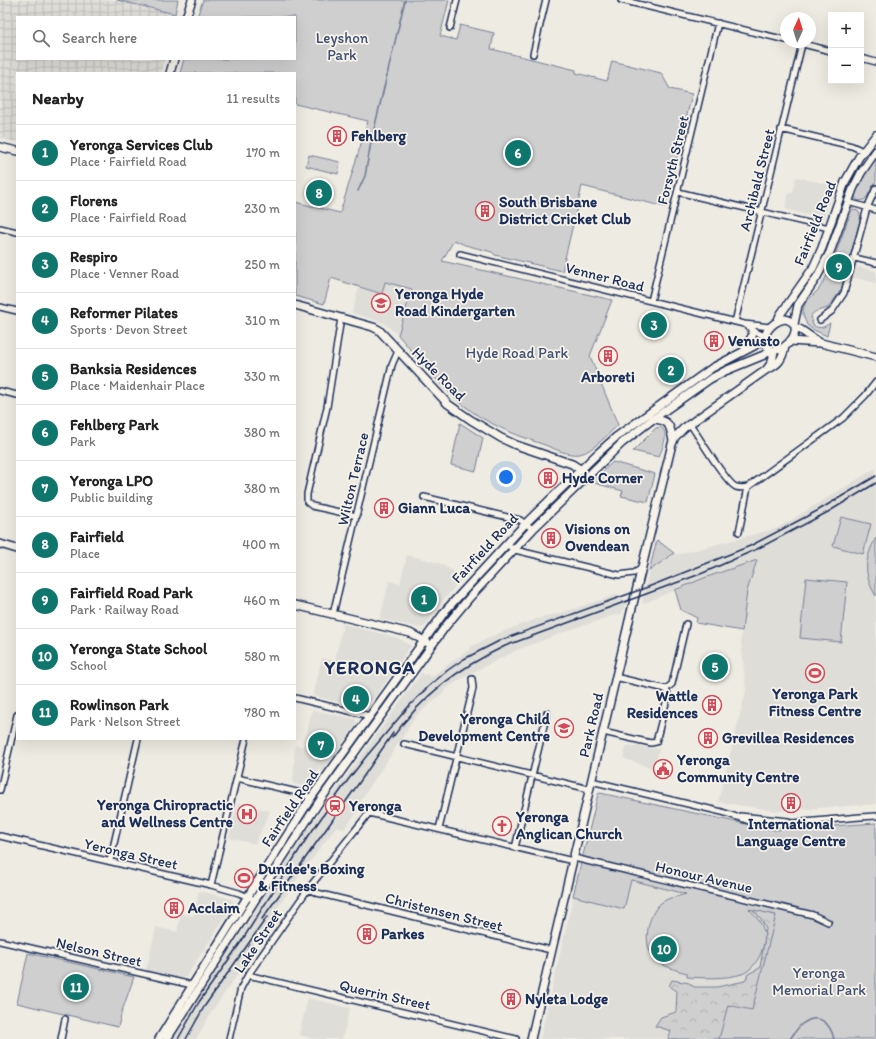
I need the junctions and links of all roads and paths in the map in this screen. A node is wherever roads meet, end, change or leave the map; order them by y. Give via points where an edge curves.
1 (192, 0) edge
2 (457, 0) edge
3 (546, 0) edge
4 (621, 0) edge
5 (629, 1) edge
6 (186, 16) edge
7 (718, 23) junction
8 (450, 28) dead end
9 (780, 38) edge
10 (816, 47) edge
11 (801, 48) edge
12 (828, 50) edge
13 (533, 54) dead end
14 (864, 59) edge
15 (174, 60) edge
16 (876, 62) edge
17 (170, 72) edge
18 (781, 129) junction
19 (876, 135) edge
20 (0, 147) edge
21 (16, 151) edge
22 (863, 151) junction
23 (876, 151) edge
24 (876, 188) edge
25 (678, 192) junction
26 (848, 202) junction
27 (867, 208) junction
28 (876, 210) edge
29 (761, 212) junction
30 (0, 228) edge
31 (828, 228) junction
32 (16, 232) edge
33 (460, 254) dead end
34 (854, 258) junction
35 (876, 263) edge
36 (651, 301) junction
37 (296, 305) edge
38 (0, 307) edge
39 (16, 311) edge
40 (341, 318) junction
41 (778, 320) junction
42 (820, 320) dead end
43 (735, 322) junction
44 (744, 324) junction
45 (795, 326) junction
46 (770, 327) junction
47 (752, 330) junction
48 (764, 337) junction
49 (821, 343) junction
50 (788, 344) junction
51 (398, 351) junction
52 (744, 351) junction
53 (773, 351) junction
54 (876, 357) edge
55 (766, 370) junction
56 (876, 382) edge
57 (0, 391) edge
58 (16, 395) edge
59 (653, 419) junction
60 (690, 424) junction
61 (673, 441) junction
62 (580, 469) junction
63 (587, 476) junction
64 (748, 487) junction
65 (424, 497) dead end
66 (356, 516) junction
67 (526, 523) junction
68 (532, 530) junction
69 (739, 532) dead end
70 (0, 544) edge
71 (507, 545) junction
72 (16, 549) edge
73 (515, 550) junction
74 (641, 569) junction
75 (296, 605) edge
76 (333, 614) junction
77 (686, 624) dead end
78 (425, 640) junction
79 (432, 646) junction
80 (616, 677) junction
81 (472, 679) dead end
82 (666, 689) junction
83 (296, 698) edge
84 (547, 713) dead end
85 (370, 716) junction
86 (16, 719) edge
87 (603, 732) junction
88 (138, 740) edge
89 (246, 740) edge
90 (404, 744) dead end
91 (457, 757) junction
92 (532, 775) junction
93 (237, 778) junction
94 (591, 781) junction
95 (589, 789) junction
96 (0, 790) edge
97 (311, 798) junction
98 (374, 814) joint
99 (876, 816) edge
100 (439, 829) junction
101 (0, 836) edge
102 (515, 848) junction
103 (573, 860) junction
104 (110, 861) junction
105 (211, 885) junction
106 (308, 889) junction
107 (248, 896) junction
108 (255, 900) junction
109 (828, 922) dead end
110 (0, 941) edge
111 (551, 950) junction
112 (248, 975) junction
113 (192, 986) junction
114 (65, 1019) dead end
115 (61, 1039) edge
116 (159, 1039) edge
117 (167, 1039) edge
118 (228, 1039) edge
119 (516, 1039) edge
120 (531, 1039) edge

1 - 6 main road
2 - 8 street
3 - 13 street
4 - 5 street
5 - 7 street
7 - 9 street
7 - 25 street, Forsyth Street
10 - 12 street
11 - 18 street, Archibald Street
14 - 16 street
15 - 17 main road
18 - 22 street
18 - 29 street, Archibald Street
19 - 22 main road, Fairfield Road
20 - 21 main road
22 - 31 main road, Fairfield Road via 845,182
23 - 26 main road, Fairfield Road via 861,173
24 - 27 street
25 - 29 street
25 - 36 street, Forsyth Street
26 - 27 street
26 - 45 main road, Fairfield Road via 822,269 798,305
27 - 28 street
27 - 34 street
29 - 31 street
29 - 43 street, Archibald Street
30 - 32 street
31 - 41 main road, Fairfield Road via 813,268
33 - 36 street, Venner Road
34 - 35 street
34 - 42 street via 841,298 832,311
36 - 43 street, Venner Road
37 - 40 main road, Hyde Road
38 - 39 street
40 - 51 main road, Hyde Road via 380,330
40 - 66 street via 328,407 307,494 308,502 312,506
41 - 45 main road via 788,319
41 - 46 main road
43 - 44 street, Venner Road
44 - 46 street, Venner Road
44 - 47 street, Venner Road
45 - 49 main road
45 - 50 main road via 795,334
46 - 48 main road
47 - 48 street, Venner Road
47 - 52 main road
48 - 52 main road, Fairfield Road
48 - 53 main road via 766,345
49 - 50 main road
49 - 54 main road
50 - 53 main road
50 - 55 main road via 780,361
51 - 62 main road, Hyde Road via 448,404 471,420 516,445
51 - 66 street, Wilton Terrace via 392,365
52 - 62 main road, Fairfield Road via 689,383 616,437
53 - 55 main road via 772,362
53 - 59 main road, Fairfield Road via 724,371
55 - 60 main road
56 - 64 street via 843,418
57 - 58 street
59 - 61 main road via 663,420 668,424
59 - 63 main road, Fairfield Road via 622,443
60 - 61 main road, Park Road
60 - 64 street via 726,478 735,486
61 - 74 main road, Park Road
62 - 63 main road, Hyde Road
62 - 67 main road, Fairfield Road
63 - 68 main road, Fairfield Road
64 - 69 street
65 - 67 street
66 - 76 street, Wilton Terrace
67 - 68 street
67 - 71 main road, Fairfield Road
68 - 73 main road, Fairfield Road
70 - 72 main road
71 - 73 street
71 - 78 main road, Fairfield Road via 450,605
73 - 74 street via 619,575 634,574
73 - 79 main road, Fairfield Road via 470,597
74 - 80 main road, Park Road
75 - 76 main road
76 - 78 main road via 410,633
77 - 82 street via 672,684
78 - 79 main road
78 - 85 main road, Fairfield Road
79 - 108 main road, Fairfield Road via 321,799
80 - 82 street
80 - 87 main road, Park Road
81 - 91 street via 473,688
82 - 87 street via 668,695 656,742 651,744
83 - 85 street
84 - 92 street
85 - 97 main road, Fairfield Road
86 - 96 street
87 - 94 main road, Park Road
88 - 104 street
89 - 93 street
90 - 91 street
91 - 92 street
91 - 100 street
92 - 95 street
92 - 102 street
93 - 97 street via 301,793
93 - 105 street
94 - 95 main road, Park Road
94 - 99 street via 737,816 795,822
95 - 103 main road, Park Road
97 - 107 main road, Fairfield Road
98 - 100 street, Honour Avenue
98 - 106 street, Lake Street via 366,816
100 - 102 street, Honour Avenue
101 - 104 street, Yeronga Street
102 - 103 street, Honour Avenue
103 - 109 street, Honour Avenue via 813,915
103 - 111 main road, Park Road
104 - 105 street, Yeronga Street
105 - 107 street, Yeronga Street
106 - 111 street, Christensen Street
106 - 112 street, Lake Street
107 - 108 street, Yeronga Street
107 - 113 main road, Fairfield Road
108 - 117 main road, Fairfield Road
110 - 113 street, Nelson Street
111 - 120 main road, Park Road
112 - 118 street, Lake Street via 241,988
112 - 119 street, Querrin Street
113 - 116 main road, Fairfield Road
114 - 115 street

